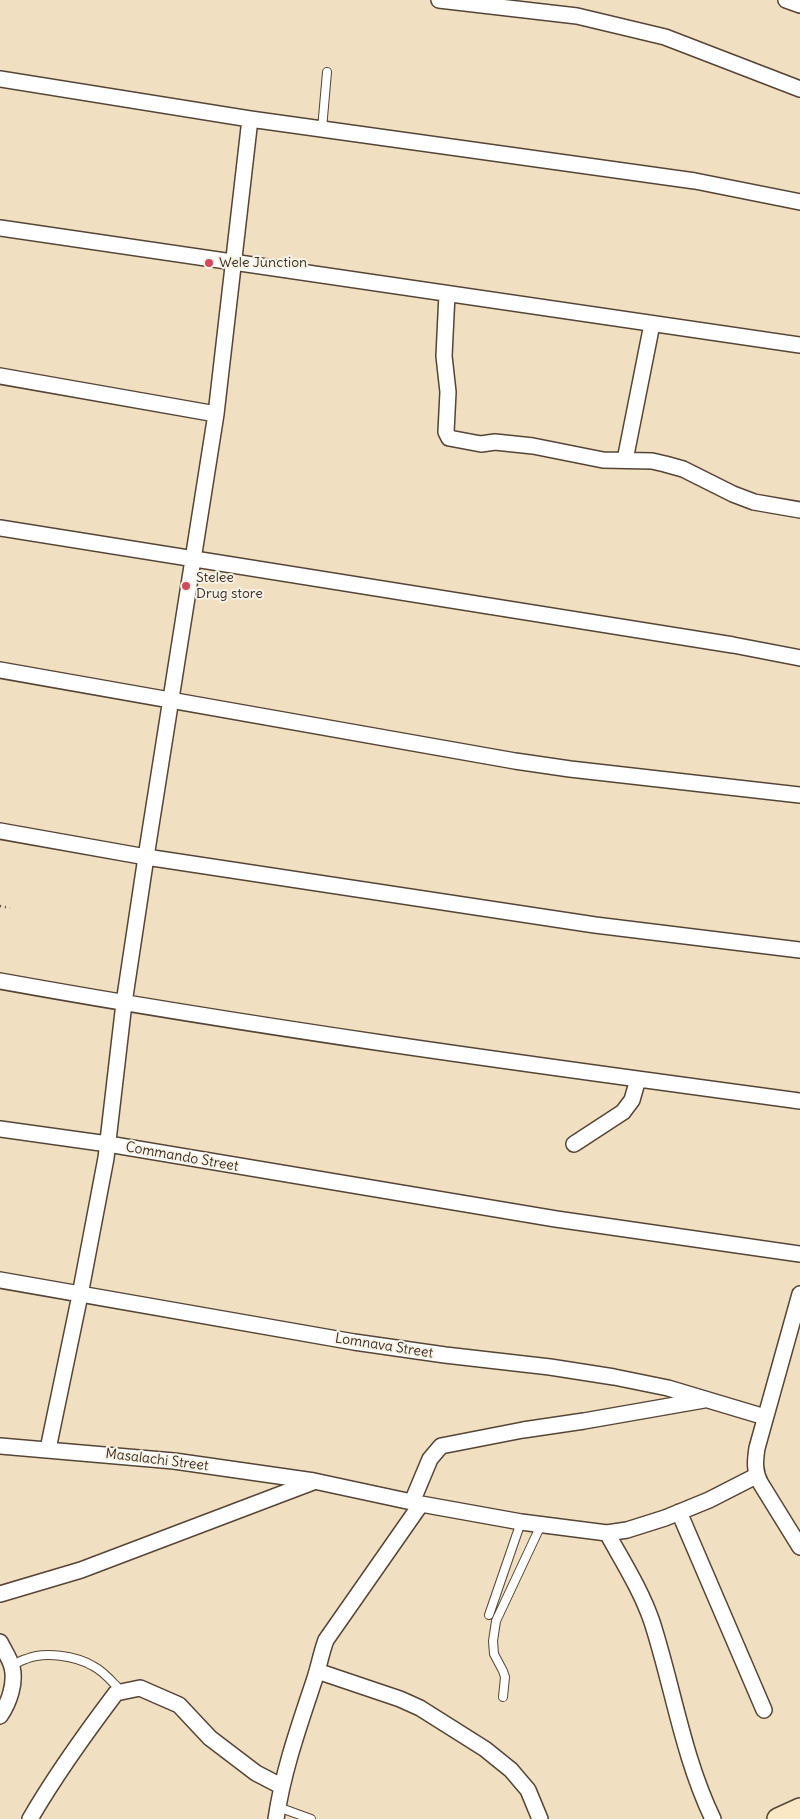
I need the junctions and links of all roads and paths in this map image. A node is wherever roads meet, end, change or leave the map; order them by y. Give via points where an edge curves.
1 (439, 0) edge
2 (786, 0) edge
3 (800, 5) edge
4 (327, 72) dead end
5 (0, 79) edge
6 (800, 89) edge
7 (250, 119) junction
8 (322, 129) junction
9 (800, 202) edge
10 (0, 228) edge
11 (233, 264) junction
12 (448, 294) junction
13 (652, 324) junction
14 (800, 345) edge
15 (0, 376) edge
16 (216, 414) junction
17 (625, 460) junction
18 (800, 510) edge
19 (0, 528) edge
20 (194, 560) junction
21 (800, 658) edge
22 (0, 670) edge
23 (170, 700) junction
24 (800, 795) edge
25 (0, 830) edge
26 (146, 857) junction
27 (0, 906) edge
28 (10, 908) dead end
29 (800, 950) edge
30 (0, 981) edge
31 (124, 1004) junction
32 (638, 1079) junction
33 (800, 1101) edge
34 (0, 1129) edge
35 (108, 1144) junction
36 (574, 1144) dead end
37 (800, 1254) edge
38 (0, 1280) edge
39 (800, 1294) edge
40 (80, 1295) junction
41 (708, 1400) junction
42 (765, 1417) junction
43 (0, 1446) edge
44 (48, 1449) junction
45 (756, 1476) junction
46 (314, 1481) junction
47 (416, 1503) junction
48 (679, 1512) junction
49 (522, 1522) junction
50 (541, 1525) junction
51 (607, 1533) junction
52 (800, 1547) edge
53 (0, 1594) edge
54 (489, 1615) dead end
55 (0, 1642) edge
56 (12, 1666) junction
57 (318, 1669) junction
58 (122, 1692) junction
59 (503, 1697) dead end
60 (764, 1710) dead end
61 (0, 1716) edge
62 (281, 1786) junction
63 (800, 1809) edge
64 (277, 1813) edge
65 (30, 1819) edge
66 (311, 1819) edge
67 (540, 1819) edge
68 (713, 1819) edge
69 (778, 1819) edge

1 - 6 street via 600,20 679,42
2 - 3 street
4 - 8 lane
5 - 7 street
7 - 8 street
7 - 11 street
8 - 9 street via 686,180
10 - 11 street
11 - 12 street
11 - 16 street
12 - 13 street
12 - 17 street via 444,356 448,392 447,436 481,444 495,442 533,446 596,459
13 - 14 street
13 - 17 street
15 - 16 street
16 - 20 street
17 - 18 street via 683,469 754,502
19 - 20 street
20 - 21 street via 723,643
20 - 23 street
22 - 23 street
23 - 24 street via 570,769
23 - 26 street
25 - 26 street
26 - 29 street via 595,925
26 - 31 street
27 - 28 path
30 - 31 street
31 - 32 street
31 - 35 street
32 - 33 street
32 - 36 street via 632,1100 623,1112
34 - 35 street, Commando Street
35 - 37 street, Commando Street via 364,1188
35 - 40 street
38 - 40 street, Lomnava Street
39 - 42 street
40 - 41 street, Lomnava Street via 354,1342 614,1377
40 - 44 street
41 - 42 street, Lomnava Street
41 - 47 street via 441,1446 430,1459
42 - 45 street via 757,1448
43 - 44 street, Masalachi Street
44 - 46 street, Masalachi Street via 174,1461
45 - 48 street, Masalachi Street
45 - 52 street
46 - 47 street, Masalachi Street
46 - 53 street via 81,1570
47 - 49 street, Masalachi Street
47 - 57 street via 331,1631
48 - 51 street, Masalachi Street via 627,1530
48 - 60 street
49 - 50 street, Masalachi Street
49 - 54 lane
50 - 51 street, Masalachi Street
50 - 59 lane via 496,1621 494,1654 505,1677
51 - 68 street via 635,1582 651,1621 689,1760
55 - 56 street
56 - 58 lane via 27,1658 44,1655 62,1657 93,1666
56 - 61 street via 10,1694
57 - 62 street
57 - 67 street via 420,1708 485,1749 511,1770 528,1790
58 - 62 street via 140,1688 179,1705 226,1751
58 - 65 street via 116,1693 75,1747
62 - 64 street
63 - 69 main road
64 - 66 lane

